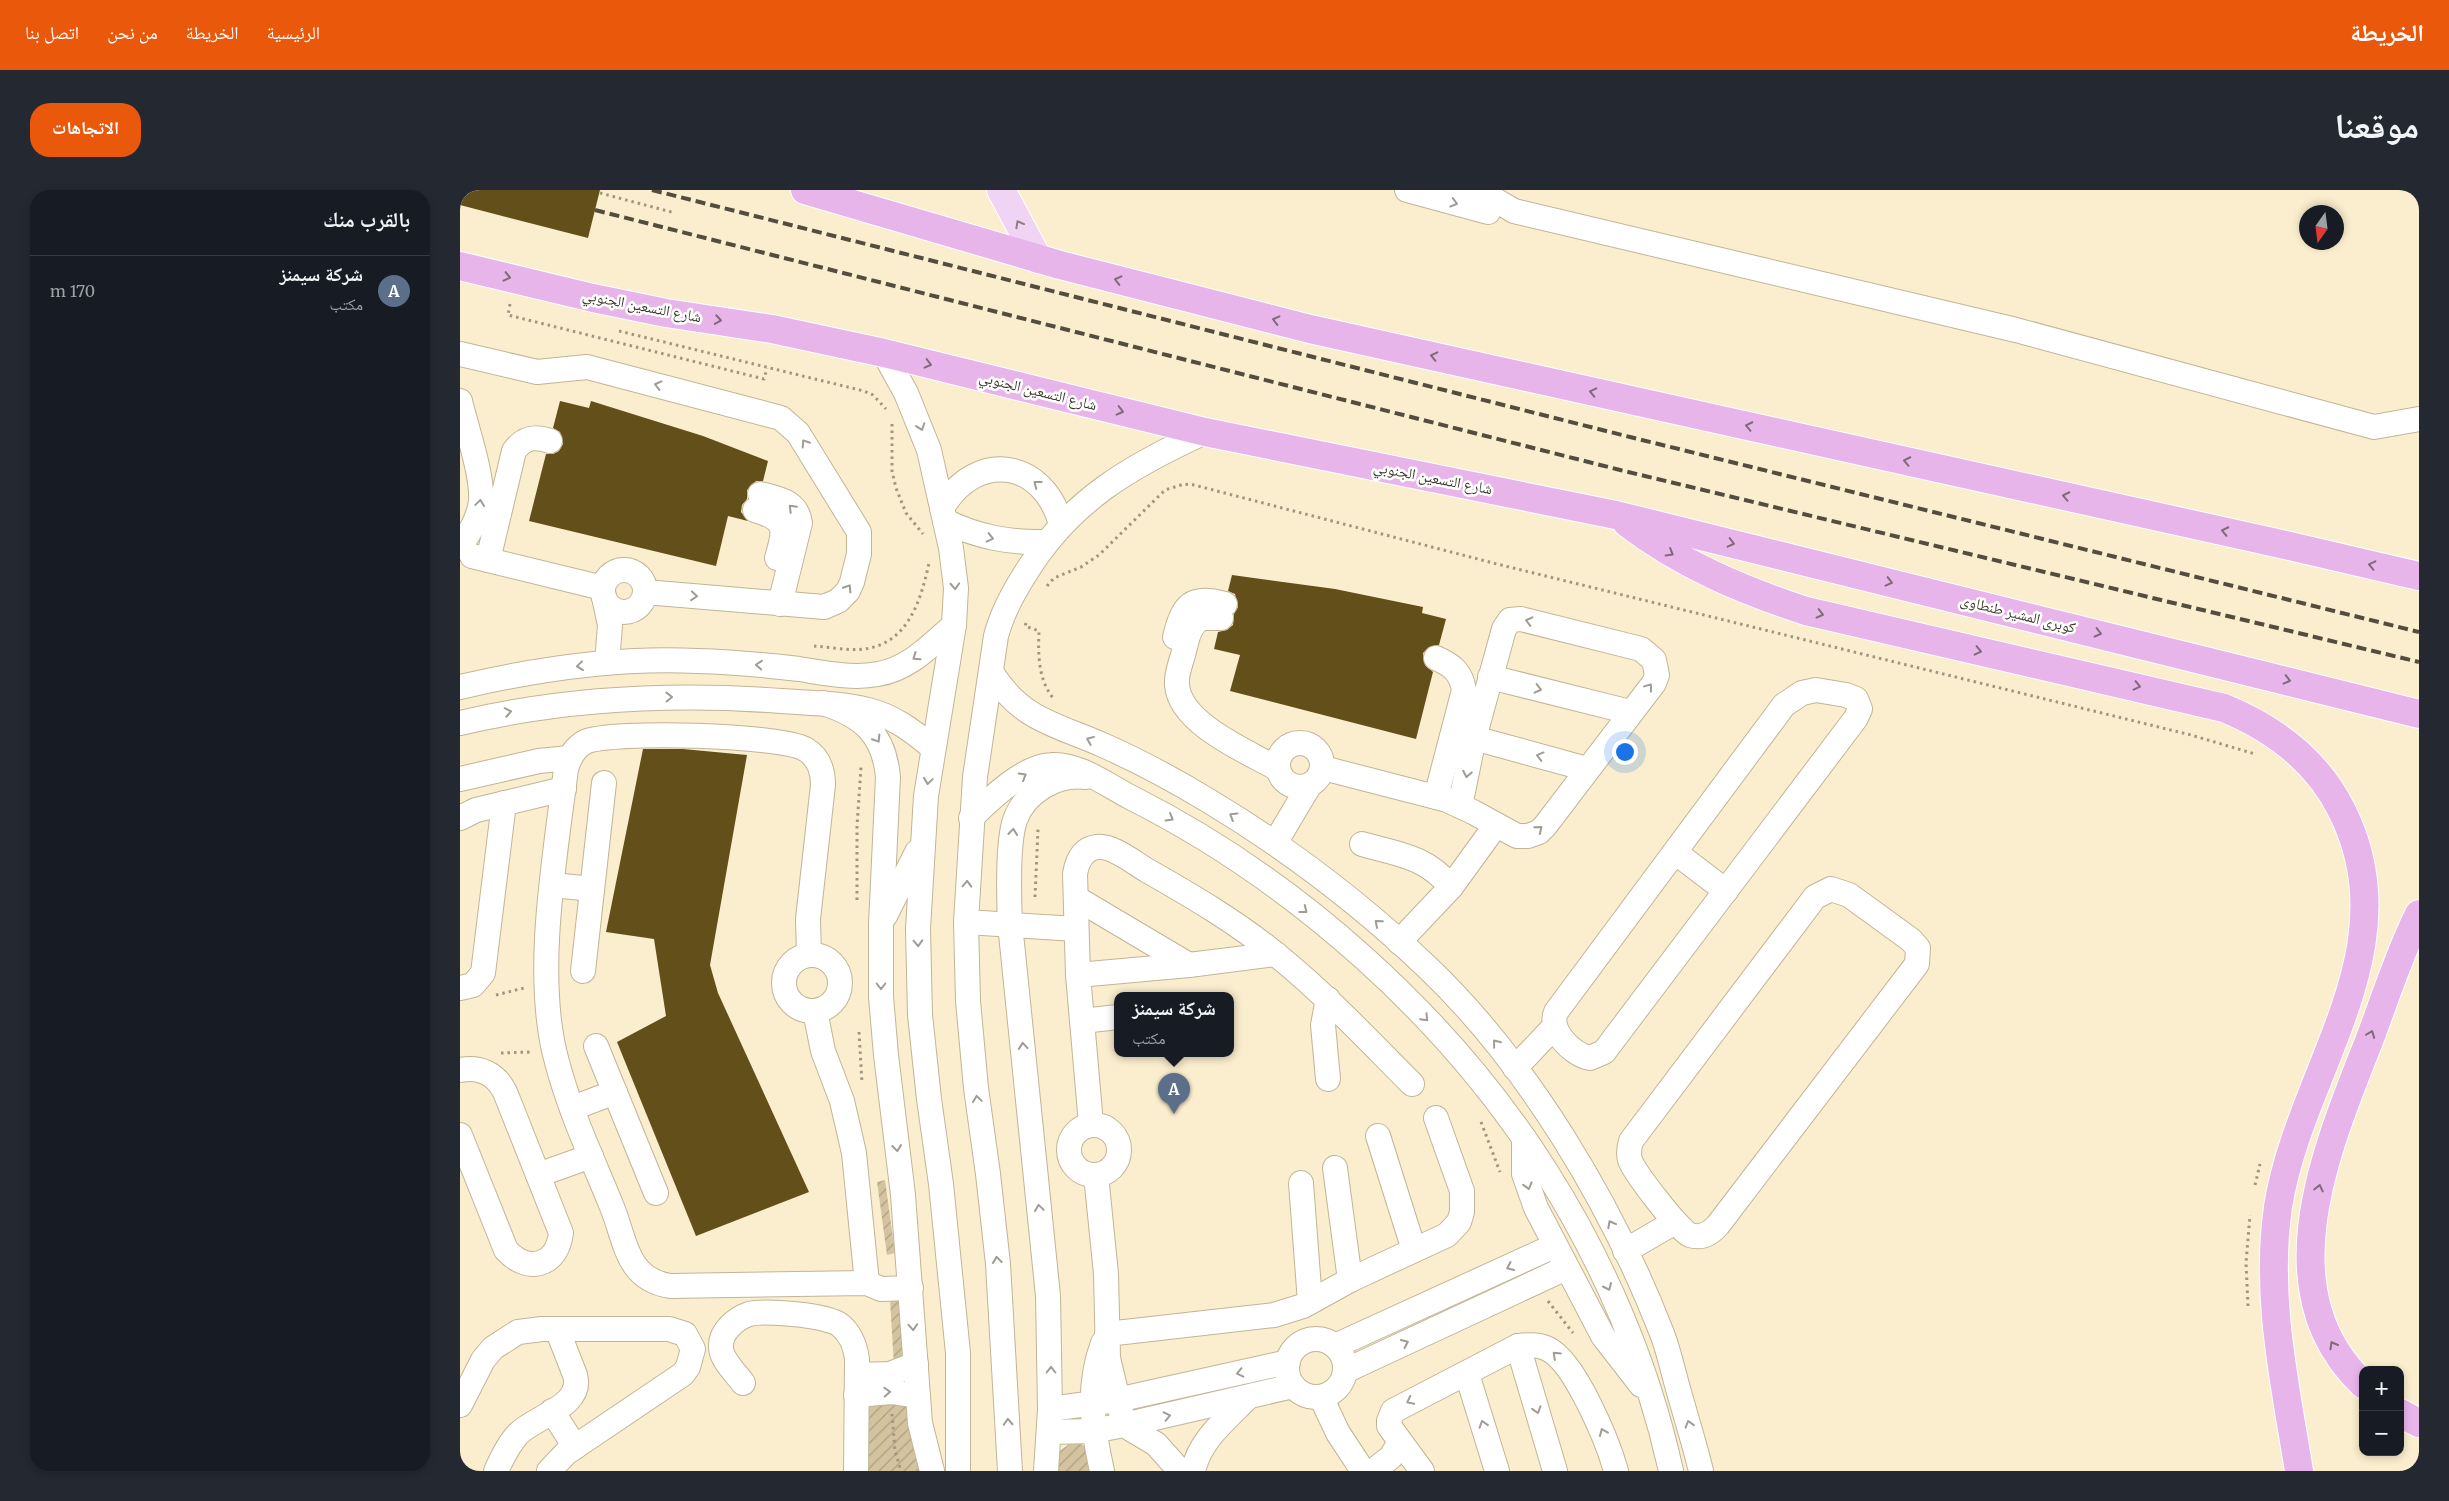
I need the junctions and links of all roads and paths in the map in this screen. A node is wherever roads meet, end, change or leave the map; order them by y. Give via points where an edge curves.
1 (805, 190) edge
2 (1000, 190) edge
3 (1407, 190) edge
4 (1466, 190) edge
5 (600, 193) dead end
6 (1514, 211) junction
7 (675, 213) dead end
8 (1038, 259) junction
9 (460, 266) edge
10 (502, 302) dead end
11 (510, 304) junction
12 (520, 306) dead end
13 (615, 330) dead end
14 (884, 352) junction
15 (460, 354) edge
16 (767, 368) junction
17 (460, 401) edge
18 (2419, 419) edge
19 (1205, 432) junction
20 (548, 448) dead end
21 (757, 502) dead end
22 (943, 514) junction
23 (1616, 515) junction
24 (1053, 533) junction
25 (926, 538) dead end
26 (460, 547) edge
27 (460, 553) edge
28 (930, 556) dead end
29 (494, 561) junction
30 (2419, 576) edge
31 (604, 593) junction
32 (642, 599) junction
33 (772, 603) junction
34 (1223, 611) dead end
35 (954, 625) junction
36 (809, 645) dead end
37 (615, 662) junction
38 (1434, 665) dead end
39 (991, 672) junction
40 (1490, 677) junction
41 (460, 687) edge
42 (639, 698) junction
43 (613, 699) junction
44 (824, 703) junction
45 (1630, 712) junction
46 (2419, 714) edge
47 (460, 723) edge
48 (644, 734) junction
49 (618, 735) junction
50 (1474, 738) junction
51 (933, 748) junction
52 (569, 758) junction
53 (1587, 769) junction
54 (1281, 775) junction
55 (1316, 777) junction
56 (1093, 778) junction
57 (460, 779) edge
58 (604, 783) dead end
59 (564, 789) junction
60 (1430, 796) junction
61 (504, 804) junction
62 (1460, 806) junction
63 (460, 818) edge
64 (971, 818) junction
65 (1039, 822) dead end
66 (1496, 825) junction
67 (1267, 838) junction
68 (921, 844) junction
69 (1362, 844) dead end
70 (1676, 853) junction
71 (553, 885) junction
72 (1451, 887) junction
73 (592, 889) junction
74 (1726, 891) junction
75 (1076, 898) junction
76 (2419, 914) edge
77 (966, 922) junction
78 (881, 924) junction
79 (1010, 924) junction
80 (1034, 926) junction
81 (1076, 928) junction
82 (1399, 942) junction
83 (1276, 954) junction
84 (809, 955) junction
85 (1189, 965) junction
86 (582, 971) dead end
87 (1078, 974) junction
88 (547, 982) junction
89 (460, 988) edge
90 (489, 997) dead end
91 (1328, 999) junction
92 (815, 1011) junction
93 (1114, 1017) edge
94 (1082, 1021) junction
95 (1554, 1026) junction
96 (596, 1046) dead end
97 (554, 1051) junction
98 (498, 1053) dead end
99 (1515, 1068) junction
100 (460, 1070) edge
101 (1328, 1079) dead end
102 (1412, 1084) dead end
103 (615, 1092) junction
104 (573, 1108) junction
105 (1477, 1114) dead end
106 (1436, 1118) dead end
107 (1550, 1119) junction
108 (1091, 1124) junction
109 (460, 1135) edge
110 (1378, 1136) dead end
111 (1524, 1138) junction
112 (592, 1156) junction
113 (1336, 1168) dead end
114 (538, 1175) junction
115 (1096, 1175) junction
116 (1503, 1180) dead end
117 (1300, 1183) dead end
118 (656, 1193) dead end
119 (1675, 1222) junction
120 (1554, 1246) junction
121 (1414, 1250) junction
122 (1625, 1251) junction
123 (1566, 1268) junction
124 (910, 1280) junction
125 (1350, 1280) junction
126 (867, 1283) junction
127 (1310, 1302) junction
128 (557, 1329) junction
129 (1107, 1334) junction
130 (1335, 1346) junction
131 (1518, 1346) junction
132 (1288, 1362) junction
133 (916, 1364) junction
134 (1345, 1372) junction
135 (1467, 1374) junction
136 (748, 1378) dead end
137 (2359, 1380) edge
138 (856, 1385) junction
139 (1293, 1386) junction
140 (1650, 1394) junction
141 (918, 1396) junction
142 (1248, 1397) junction
143 (1321, 1397) junction
144 (1117, 1400) junction
145 (1092, 1404) junction
146 (460, 1405) edge
147 (1050, 1409) junction
148 (552, 1411) junction
149 (2404, 1415) edge
150 (2419, 1423) edge
151 (1124, 1425) junction
152 (1093, 1431) junction
153 (1050, 1432) junction
154 (1400, 1442) junction
155 (575, 1447) junction
156 (496, 1471) edge
157 (549, 1471) edge
158 (856, 1471) edge
159 (932, 1471) edge
160 (958, 1471) edge
161 (1010, 1471) edge
162 (1046, 1471) edge
163 (1102, 1471) edge
164 (1180, 1471) edge
165 (1193, 1471) edge
166 (1364, 1471) edge
167 (1373, 1471) edge
168 (1410, 1471) edge
169 (1418, 1471) edge
170 (1422, 1471) edge
171 (1497, 1471) edge
172 (1555, 1471) edge
173 (1616, 1471) edge
174 (1671, 1471) edge
175 (1701, 1471) edge
176 (2299, 1471) edge

1 - 8 highway
8 -> 2 main road
3 -> 6 street via 1485,212
4 - 6 street via 1490,197
5 - 7 path
6 - 18 street via 2016,330 2374,428
30 -> 8 highway via 1310,328
9 -> 14 highway, شارع التسعين الجنوبي via 592,298
10 - 11 path
11 - 12 path
11 - 16 path via 508,315 658,353 764,379
13 - 16 path
14 -> 19 highway, شارع التسعين الجنوبي
14 -> 22 street via 919,422 929,450
33 -> 15 street via 824,607 838,601 852,582 861,543 854,521 791,425 770,414 587,367 538,372
16 - 25 path via 864,391 880,401 892,426 891,462 896,488 906,513
26 -> 17 street via 478,513 481,487
19 - 23 highway, شارع التسعين الجنوبي
19 - 24 street via 1125,472 1098,491
20 - 29 street via 532,454 522,465
21 - 33 street via 777,519 784,530
22 -> 24 street via 990,538 1018,542
24 -> 22 street via 1056,507 1033,480 1016,472 980,472 964,480 951,492
22 -> 35 street via 956,588
23 -> 46 highway, كوبرى المشير طنطاوى
23 -> 176 highway via 1675,556 1738,587 1780,602 1840,619 2224,708 2270,730 2290,745 2324,782 2349,825 2358,849 2366,898 2366,923 2348,998 2293,1148 2275,1235 2276,1324
24 - 39 street via 1021,579 1001,620
27 - 29 street
28 - 36 path via 920,600 908,623 899,632 876,646 864,649
29 - 31 street
31 - 32 street via 615,610 632,610
31 - 32 street via 606,580 613,573 630,571 643,583
31 - 37 street
32 -> 33 street
32 - 37 street via 628,625
34 - 54 street via 1195,622 1191,628 1177,677 1179,696 1183,705 1205,727
35 -> 37 street via 918,657 900,668 859,677 695,660
35 - 51 street
37 -> 41 street via 505,676
38 - 60 street via 1449,693
39 - 64 street
67 -> 39 street via 1160,773 1038,718 1011,700
40 -> 45 street
45 -> 40 street via 1657,675 1649,653 1530,621 1515,619 1506,624
40 - 50 street
42 - 43 street
42 -> 44 street via 738,698
42 - 48 street via 639,717
47 -> 43 street via 534,707
43 - 49 street
44 - 51 street via 885,715
44 -> 78 street via 857,717 868,726 887,763
45 - 53 street
48 - 49 street
48 - 84 street via 788,743 807,750 815,757 823,775 823,785 808,919
49 - 52 street via 583,743
53 -> 50 street
50 -> 62 street
51 -> 68 street
52 - 57 street via 539,761
52 - 59 street
66 -> 53 street via 1517,836 1539,832
54 - 55 street via 1292,786 1300,787
54 - 55 street via 1278,759 1290,744 1300,742 1309,744 1322,758
54 - 67 street via 1284,801 1268,827
55 - 60 street
55 - 67 street
64 -> 56 street via 1007,786 1044,766 1066,766
79 -> 56 street via 1011,851 1014,822 1019,812 1032,795 1054,781 1080,776
56 -> 111 street via 1152,808 1230,856 1328,928 1452,1047 1490,1090
58 - 73 street
59 - 61 street
59 - 71 street
60 - 62 street
61 - 63 street
61 - 89 street via 483,973 473,985
62 - 66 street
77 -> 64 street
65 - 80 path
66 - 72 street
82 -> 67 street via 1329,883
68 - 78 street
68 -> 160 street via 920,1014 958,1353
69 - 72 street via 1425,862
70 - 74 street
70 - 74 street via 1789,700 1816,690 1856,699 1860,709 1856,718
70 - 95 street via 1556,1012
71 - 73 street
71 - 88 street
72 - 82 street
73 - 86 street
74 - 95 street via 1600,1055 1590,1058 1580,1055
75 - 81 street
75 - 83 street via 1075,874 1079,860 1090,849 1105,848 1182,890
75 - 85 street
137 -> 76 highway via 2343,1362 2321,1320 2310,1274 2311,1227 2324,1167 2342,1109
77 - 79 street
161 -> 77 street via 999,1273 976,1088 968,1001
78 -> 124 street via 881,997
79 - 80 street
147 -> 79 street via 1047,1286
80 - 81 street
81 - 87 street
99 -> 82 street via 1476,1020
83 - 85 street
83 - 91 street
84 - 92 street via 832,964 840,980 836,997
84 - 92 street via 793,962 784,986 786,995 798,1008
85 - 87 street
87 - 94 street
88 - 90 path
88 - 97 street
91 - 101 street via 1323,1026
91 - 102 street
92 - 126 street via 823,1051 842,1101 852,1144
93 - 94 street
94 - 108 street
95 - 99 street
96 - 103 street
97 - 98 path
97 - 104 street
99 - 107 street
100 - 114 street via 478,1069 495,1077 501,1084
103 - 104 street
103 - 118 street
104 - 112 street
105 - 116 path
106 - 121 street via 1462,1192 1462,1212 1459,1222 1447,1235
107 - 111 street
122 -> 107 street
108 - 115 street via 1070,1139 1069,1156 1079,1170
108 - 115 street via 1110,1130 1119,1147 1113,1166
109 - 114 street via 506,1250 523,1263 545,1261 554,1254 561,1233
110 - 121 street
111 -> 120 street via 1523,1156 1529,1192
111 -> 140 street via 1598,1265
112 - 114 street
112 - 126 street via 631,1261 638,1271 658,1284
113 - 125 street
115 - 129 street via 1106,1274
117 - 127 street
119 - 119 street via 1691,1236 1706,1235 1713,1230 1917,964 1919,953 1915,943 1844,891 1825,890 1815,897 1631,1141 1631,1162
119 - 122 street
120 - 123 street
120 -> 130 street
121 - 125 street
175 -> 122 street via 1662,1333
134 -> 123 street
123 - 140 street via 1603,1336
124 - 126 street via 881,1289
124 -> 133 street
125 - 127 street
127 - 129 street via 1274,1315
128 - 146 street via 518,1332 493,1348 483,1360
128 - 148 street via 576,1375 577,1387 572,1398
128 - 155 street via 677,1330 689,1338 693,1349 683,1374
129 - 144 street via 1108,1358
129 - 145 street via 1097,1362
130 - 132 street via 1322,1340 1307,1341 1294,1349
130 - 134 street via 1344,1362
131 - 135 street
131 -> 172 street
173 -> 131 street via 1594,1412 1557,1355 1539,1345
132 - 139 street via 1287,1371
132 -> 144 street
133 - 138 street
133 - 141 street
134 - 143 street via 1337,1388
135 -> 154 street via 1393,1411 1389,1426
171 -> 135 street
136 - 138 street via 722,1352 722,1339 729,1327 749,1314 760,1313 828,1319 839,1325 855,1346
138 -> 141 street
138 - 158 street
139 - 142 street
139 - 143 street via 1311,1396
140 - 174 street
141 - 159 street via 920,1423
151 -> 142 street
142 - 165 street via 1210,1436
143 - 166 street via 1338,1433
144 - 145 street
144 - 151 street
145 - 147 street
145 - 152 street
147 - 153 street
148 - 155 street
148 - 156 street via 517,1435
149 - 150 highway
151 - 152 street
151 - 164 street via 1156,1444
152 - 153 street
152 - 163 street
153 - 162 street
154 - 167 street via 1391,1457
154 - 170 street
155 - 157 street
168 - 169 street

